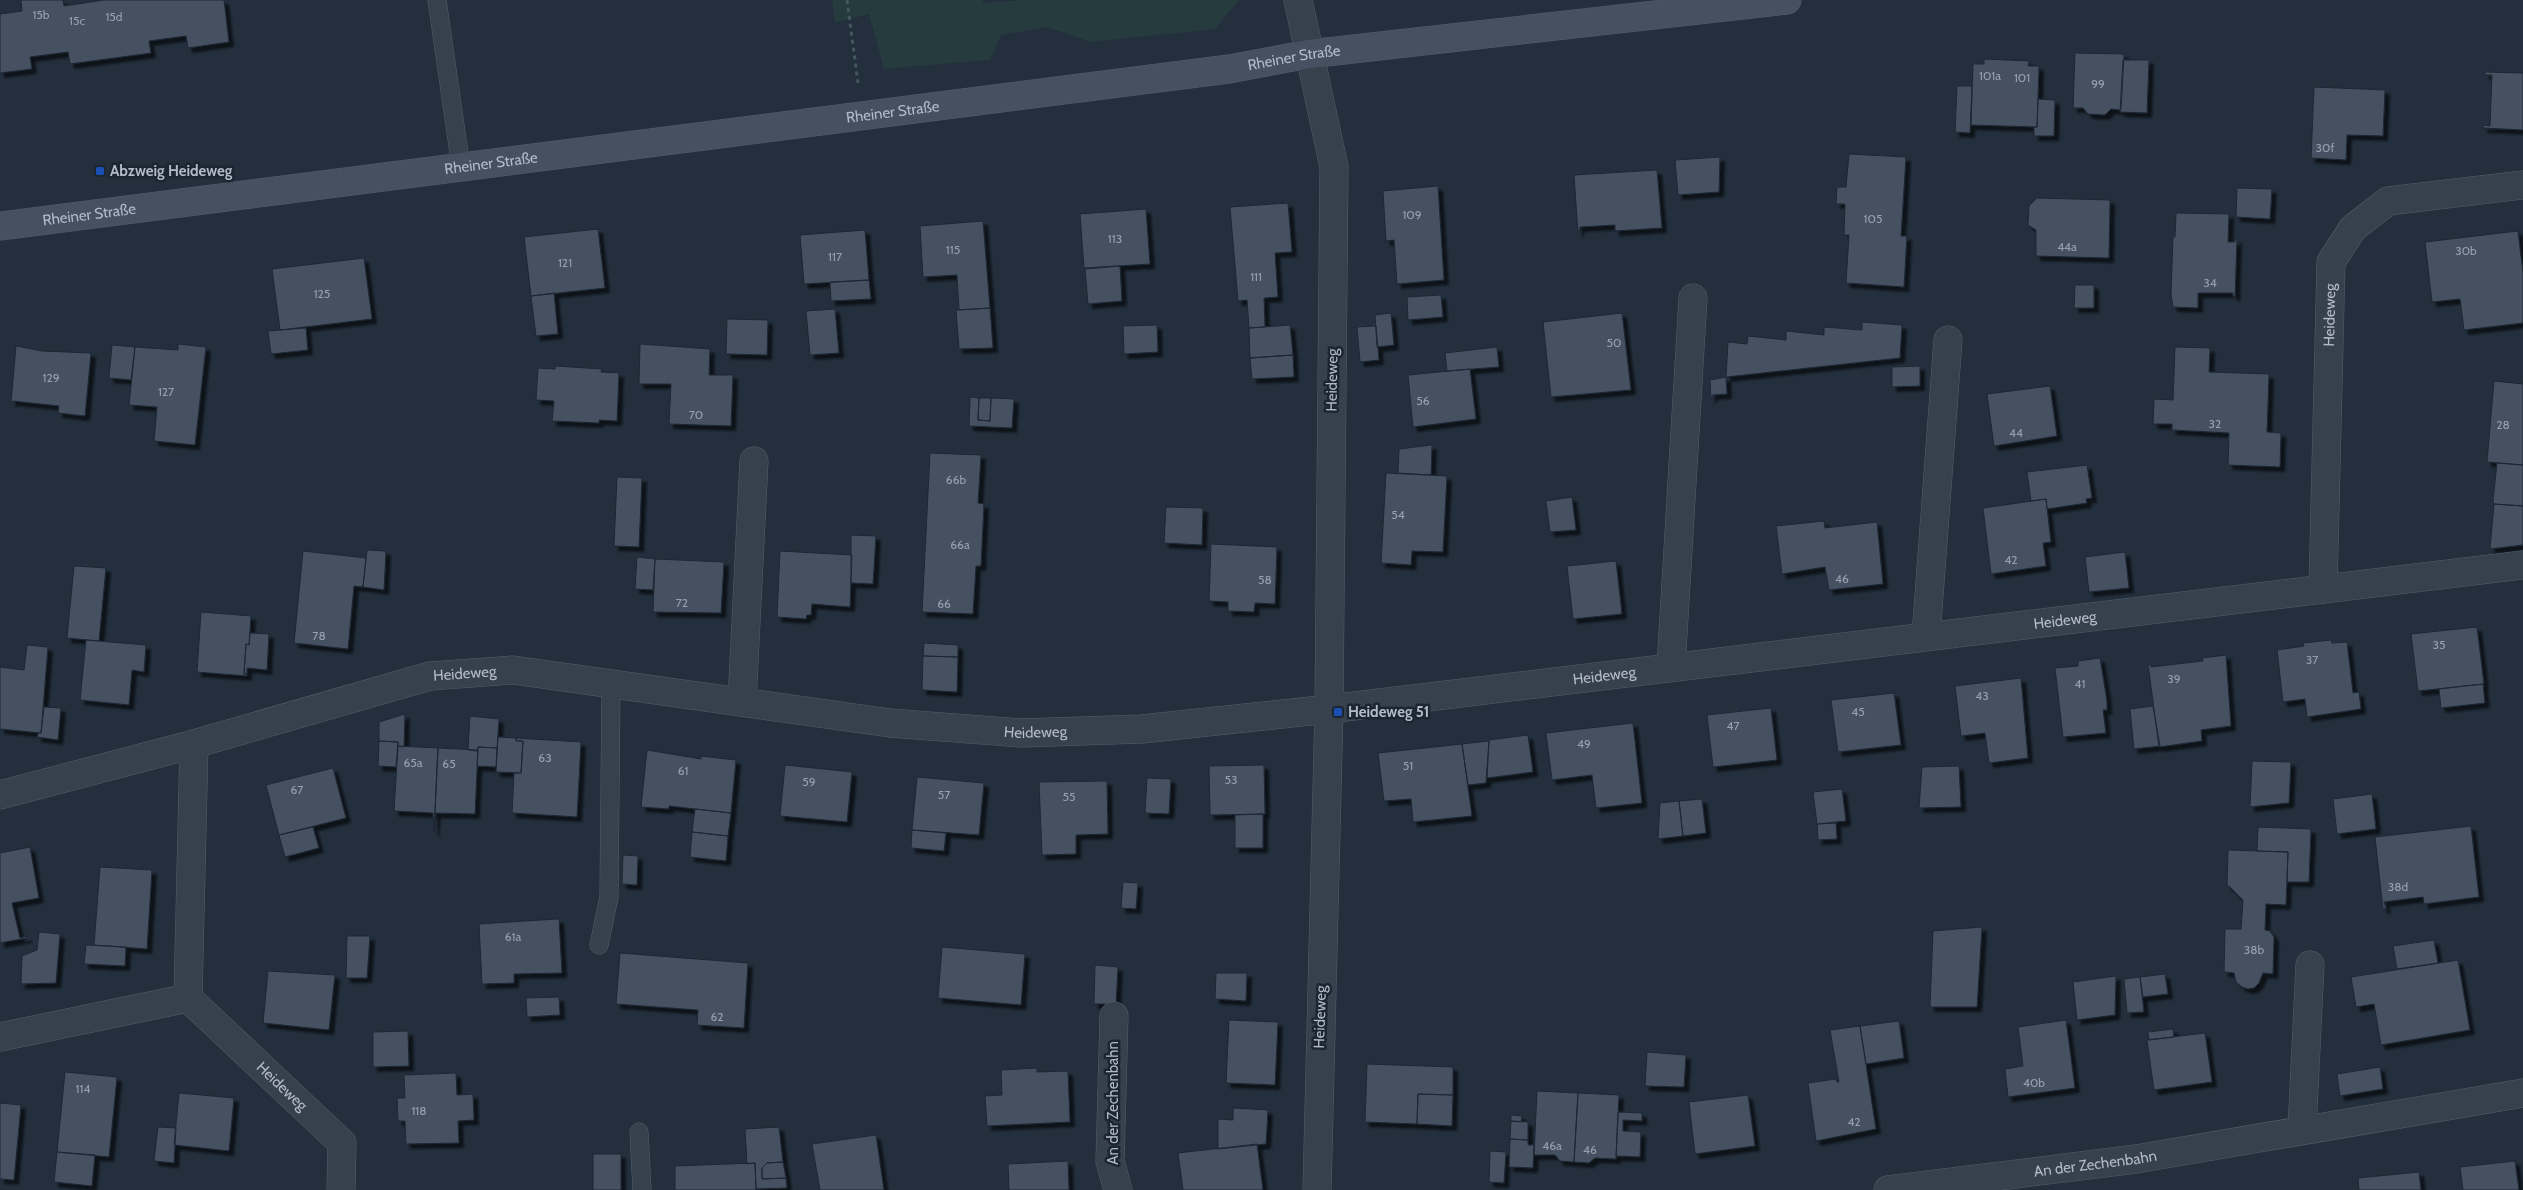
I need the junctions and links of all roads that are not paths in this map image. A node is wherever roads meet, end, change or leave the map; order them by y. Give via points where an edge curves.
1 (437, 0) edge
2 (1298, 0) edge
3 (1786, 0) edge
4 (1308, 54) junction
5 (461, 167) junction
6 (2523, 184) edge
7 (0, 226) edge
8 (1693, 298) dead end
9 (1948, 340) dead end
10 (754, 462) dead end
11 (2523, 564) edge
12 (2323, 589) junction
13 (1926, 636) junction
14 (1671, 667) junction
15 (611, 683) junction
16 (742, 702) junction
17 (1329, 709) junction
18 (194, 744) junction
19 (0, 795) edge
20 (599, 945) dead end
21 (2310, 965) dead end
22 (188, 998) junction
23 (1114, 1016) dead end
24 (0, 1037) edge
25 (2523, 1093) edge
26 (2302, 1130) junction
27 (639, 1132) dead end
28 (341, 1190) edge
29 (642, 1190) edge
30 (1118, 1190) edge
31 (1317, 1190) edge
32 (1888, 1190) edge

1 - 5 lane
2 - 4 street, Heideweg
3 - 4 main road, Rheiner Straße
4 - 5 main road, Rheiner Straße via 1229,69
4 - 17 street, Heideweg via 1334,166
5 - 7 main road, Rheiner Straße
6 - 12 street, Heideweg via 2388,201 2353,228 2331,262
8 - 14 street
9 - 13 street
10 - 16 street
11 - 12 street, Heideweg
12 - 13 street, Heideweg
13 - 14 street, Heideweg
14 - 17 street, Heideweg
15 - 16 street, Heideweg
15 - 18 street, Heideweg via 513,670 430,676
15 - 20 lane via 609,897
16 - 17 street, Heideweg via 890,723 1021,733 1142,729
17 - 31 street, Heideweg
18 - 19 street, Heideweg
18 - 22 street
21 - 26 street
22 - 24 street
22 - 28 street, Heideweg via 342,1143
23 - 30 street, An der Zechenbahn via 1110,1161
25 - 26 street, An der Zechenbahn
26 - 32 street, An der Zechenbahn via 2136,1159
27 - 29 lane

